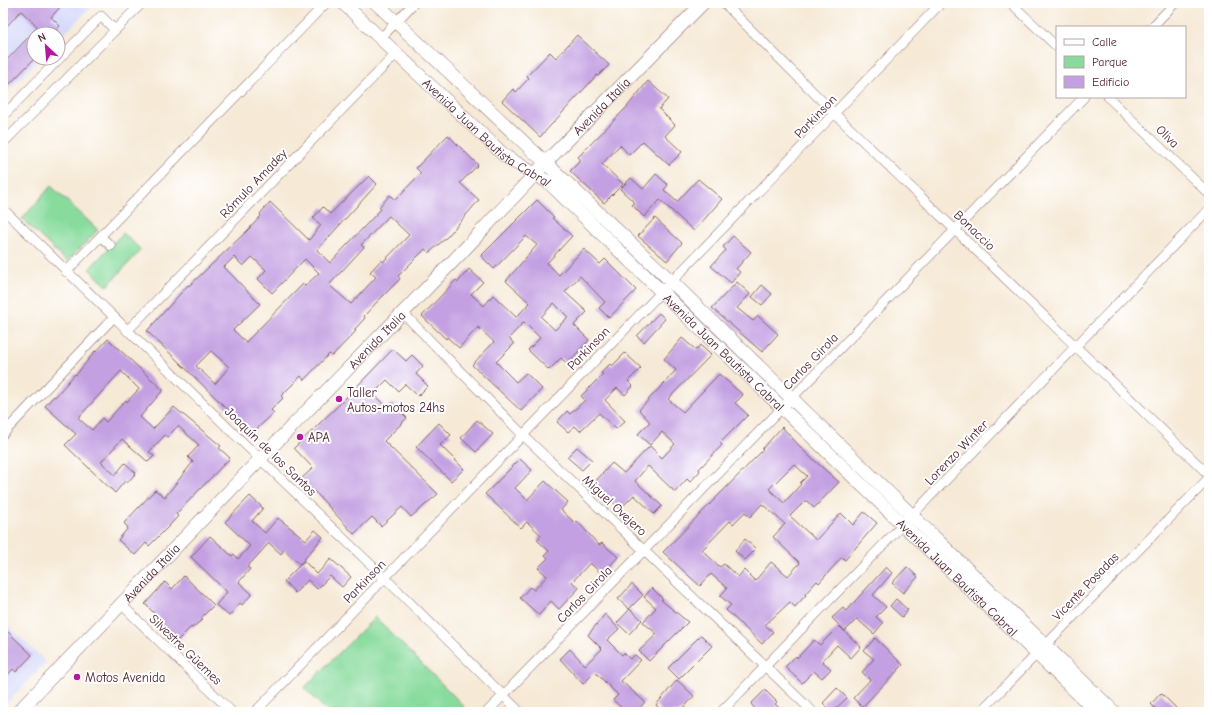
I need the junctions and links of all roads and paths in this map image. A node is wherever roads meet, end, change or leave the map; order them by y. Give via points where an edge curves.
1 (142, 3) edge
2 (326, 3) edge
3 (343, 3) edge
4 (376, 3) edge
5 (414, 3) edge
6 (703, 3) edge
7 (724, 3) edge
8 (941, 3) edge
9 (1011, 3) edge
10 (1175, 3) edge
11 (396, 22) junction
12 (1153, 26) edge
13 (115, 30) junction
14 (380, 38) junction
15 (1056, 46) edge
16 (396, 54) junction
17 (1083, 98) edge
18 (1109, 98) edge
19 (835, 114) junction
20 (3, 116) edge
21 (3, 143) edge
22 (546, 163) junction
23 (535, 175) junction
24 (1209, 194) edge
25 (3, 209) edge
26 (1209, 209) edge
27 (955, 230) junction
28 (100, 236) junction
29 (110, 246) dead end
30 (66, 272) junction
31 (672, 282) junction
32 (661, 291) junction
33 (403, 313) junction
34 (114, 317) junction
35 (127, 331) junction
36 (1076, 346) junction
37 (792, 398) junction
38 (782, 407) junction
39 (3, 434) edge
40 (523, 435) junction
41 (260, 459) junction
42 (1209, 476) edge
43 (913, 515) junction
44 (903, 525) junction
45 (644, 550) junction
46 (385, 578) junction
47 (122, 605) junction
48 (1041, 649) junction
49 (766, 666) junction
50 (503, 696) junction
51 (18, 712) edge
52 (232, 712) edge
53 (256, 712) edge
54 (487, 712) edge
55 (520, 712) edge
56 (721, 712) edge
57 (813, 712) edge
58 (980, 712) edge
59 (1097, 712) edge
60 (1114, 712) edge

1 - 13 street
2 - 28 street
3 - 14 main road, Avenida Juan Bautista Cabral
4 - 11 main road, Avenida Juan Bautista Cabral
5 - 11 street
6 - 22 main road, Avenida Italia
7 - 19 street, Bonaccio
8 - 19 street, Parkinson
9 - 15 street
10 - 12 street
11 - 14 street
11 - 22 main road, Avenida Juan Bautista Cabral
13 - 20 street via 101,16
13 - 21 street
14 - 16 main road, Avenida Juan Bautista Cabral
16 - 23 main road, Avenida Juan Bautista Cabral via 505,156
16 - 35 street, Rómulo Amadey
17 - 27 street, Carlos Girola
18 - 24 street, Oliva
19 - 27 street, Bonaccio
19 - 31 street, Parkinson
22 - 23 main road, Avenida Italia
22 - 31 main road, Avenida Juan Bautista Cabral
23 - 32 main road, Avenida Juan Bautista Cabral via 548,182
23 - 33 main road, Avenida Italia
25 - 30 street, Joaquín de los Santos
26 - 36 street, Lorenzo Winter
27 - 36 street, Bonaccio
27 - 37 street, Carlos Girola
28 - 29 street
28 - 30 street
30 - 34 street, Joaquín de los Santos
31 - 32 street, Parkinson
31 - 37 main road, Avenida Juan Bautista Cabral
32 - 38 main road, Avenida Juan Bautista Cabral
32 - 40 street, Parkinson
33 - 40 street, Miguel Ovejero
33 - 41 main road, Avenida Italia
34 - 35 street, Joaquín de los Santos
34 - 39 street
35 - 41 street, Joaquín de los Santos
36 - 42 street, Bonaccio
36 - 43 street, Lorenzo Winter
37 - 38 street, Carlos Girola
37 - 43 main road, Avenida Juan Bautista Cabral
38 - 44 main road, Avenida Juan Bautista Cabral
38 - 45 street, Carlos Girola
40 - 45 street, Miguel Ovejero
40 - 46 street, Parkinson
41 - 46 street, Joaquín de los Santos
41 - 47 main road, Avenida Italia
42 - 48 street, Vicente Posadas
43 - 44 street, Lorenzo Winter
43 - 48 main road, Avenida Juan Bautista Cabral
44 - 48 main road, Avenida Juan Bautista Cabral
44 - 49 street, Lorenzo Winter
45 - 49 street, Miguel Ovejero
45 - 50 street, Carlos Girola
46 - 50 street, Joaquín de los Santos
46 - 53 street, Parkinson
47 - 51 main road, Avenida Italia
47 - 52 street, Silvestre Güemes
48 - 58 street, Vicente Posadas
48 - 59 main road, Avenida Juan Bautista Cabral
48 - 60 main road, Avenida Juan Bautista Cabral
49 - 56 street, Lorenzo Winter
49 - 57 street, Miguel Ovejero
50 - 54 street, Carlos Girola
50 - 55 street, Joaquín de los Santos

